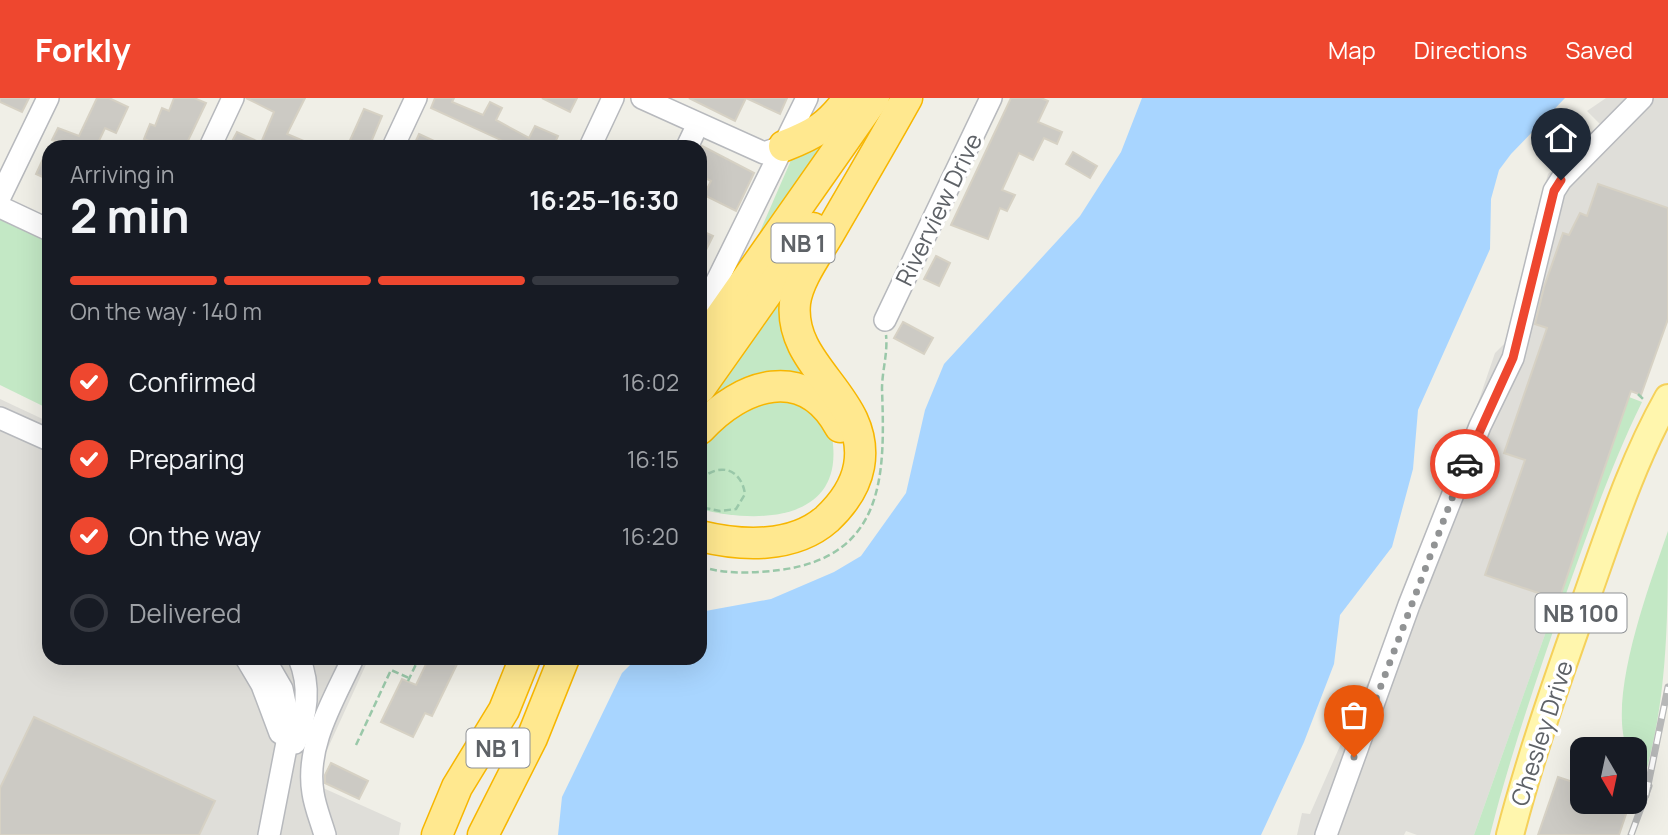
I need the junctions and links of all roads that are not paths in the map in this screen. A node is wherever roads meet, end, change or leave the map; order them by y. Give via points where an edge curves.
1 (48, 98) edge
2 (233, 98) edge
3 (416, 98) edge
4 (613, 98) edge
5 (642, 98) edge
6 (807, 98) edge
7 (849, 98) edge
8 (874, 98) edge
9 (907, 98) edge
10 (991, 98) edge
11 (1642, 98) edge
12 (698, 124) junction
13 (213, 140) edge
14 (396, 140) edge
15 (593, 140) edge
16 (690, 140) edge
17 (784, 146) junction
18 (0, 197) edge
19 (0, 207) edge
20 (42, 227) edge
21 (707, 296) edge
22 (885, 320) dead end
23 (707, 336) edge
24 (707, 378) edge
25 (1668, 398) edge
26 (0, 418) edge
27 (707, 423) edge
28 (42, 437) edge
29 (707, 519) edge
30 (707, 538) edge
31 (250, 665) edge
32 (268, 665) edge
33 (284, 665) edge
34 (302, 665) edge
35 (350, 665) edge
36 (513, 665) edge
37 (521, 665) edge
38 (535, 665) edge
39 (561, 665) edge
40 (290, 727) junction
41 (282, 774) junction
42 (457, 787) junction
43 (269, 835) edge
44 (325, 835) edge
45 (437, 835) edge
46 (452, 835) edge
47 (483, 835) edge
48 (1326, 835) edge
49 (1510, 835) edge

1 - 18 street
2 - 13 street
3 - 14 street
4 - 15 street
5 - 12 street
6 - 17 street
7 - 17 highway via 810,137
8 - 23 highway, NB 1
9 - 24 highway, NB 1
9 - 30 highway via 795,301 797,333 853,416 860,437 857,475 849,494 821,525 777,542
10 - 22 street, Riverview Drive
11 - 48 street via 1554,191 1513,358 1480,426 1409,605
12 - 16 street
12 - 17 street via 764,153
17 - 21 street
19 - 20 street
25 - 49 main road, Chesley Drive / NB 100 via 1616,515 1535,746
26 - 28 street
27 - 29 highway via 741,395 780,385 817,397 832,414 844,446 837,483 801,519 762,527
31 - 41 street via 277,720
32 - 40 street via 285,698
33 - 40 street via 294,694
34 - 41 street via 307,695 301,728
35 - 44 street via 321,728 311,769
36 - 42 highway
37 - 42 highway, NB 1 via 504,710
38 - 46 highway, NB 1 via 515,715
39 - 47 highway, NB 1 via 532,738
40 - 41 street
41 - 43 street
42 - 45 highway, NB 1

